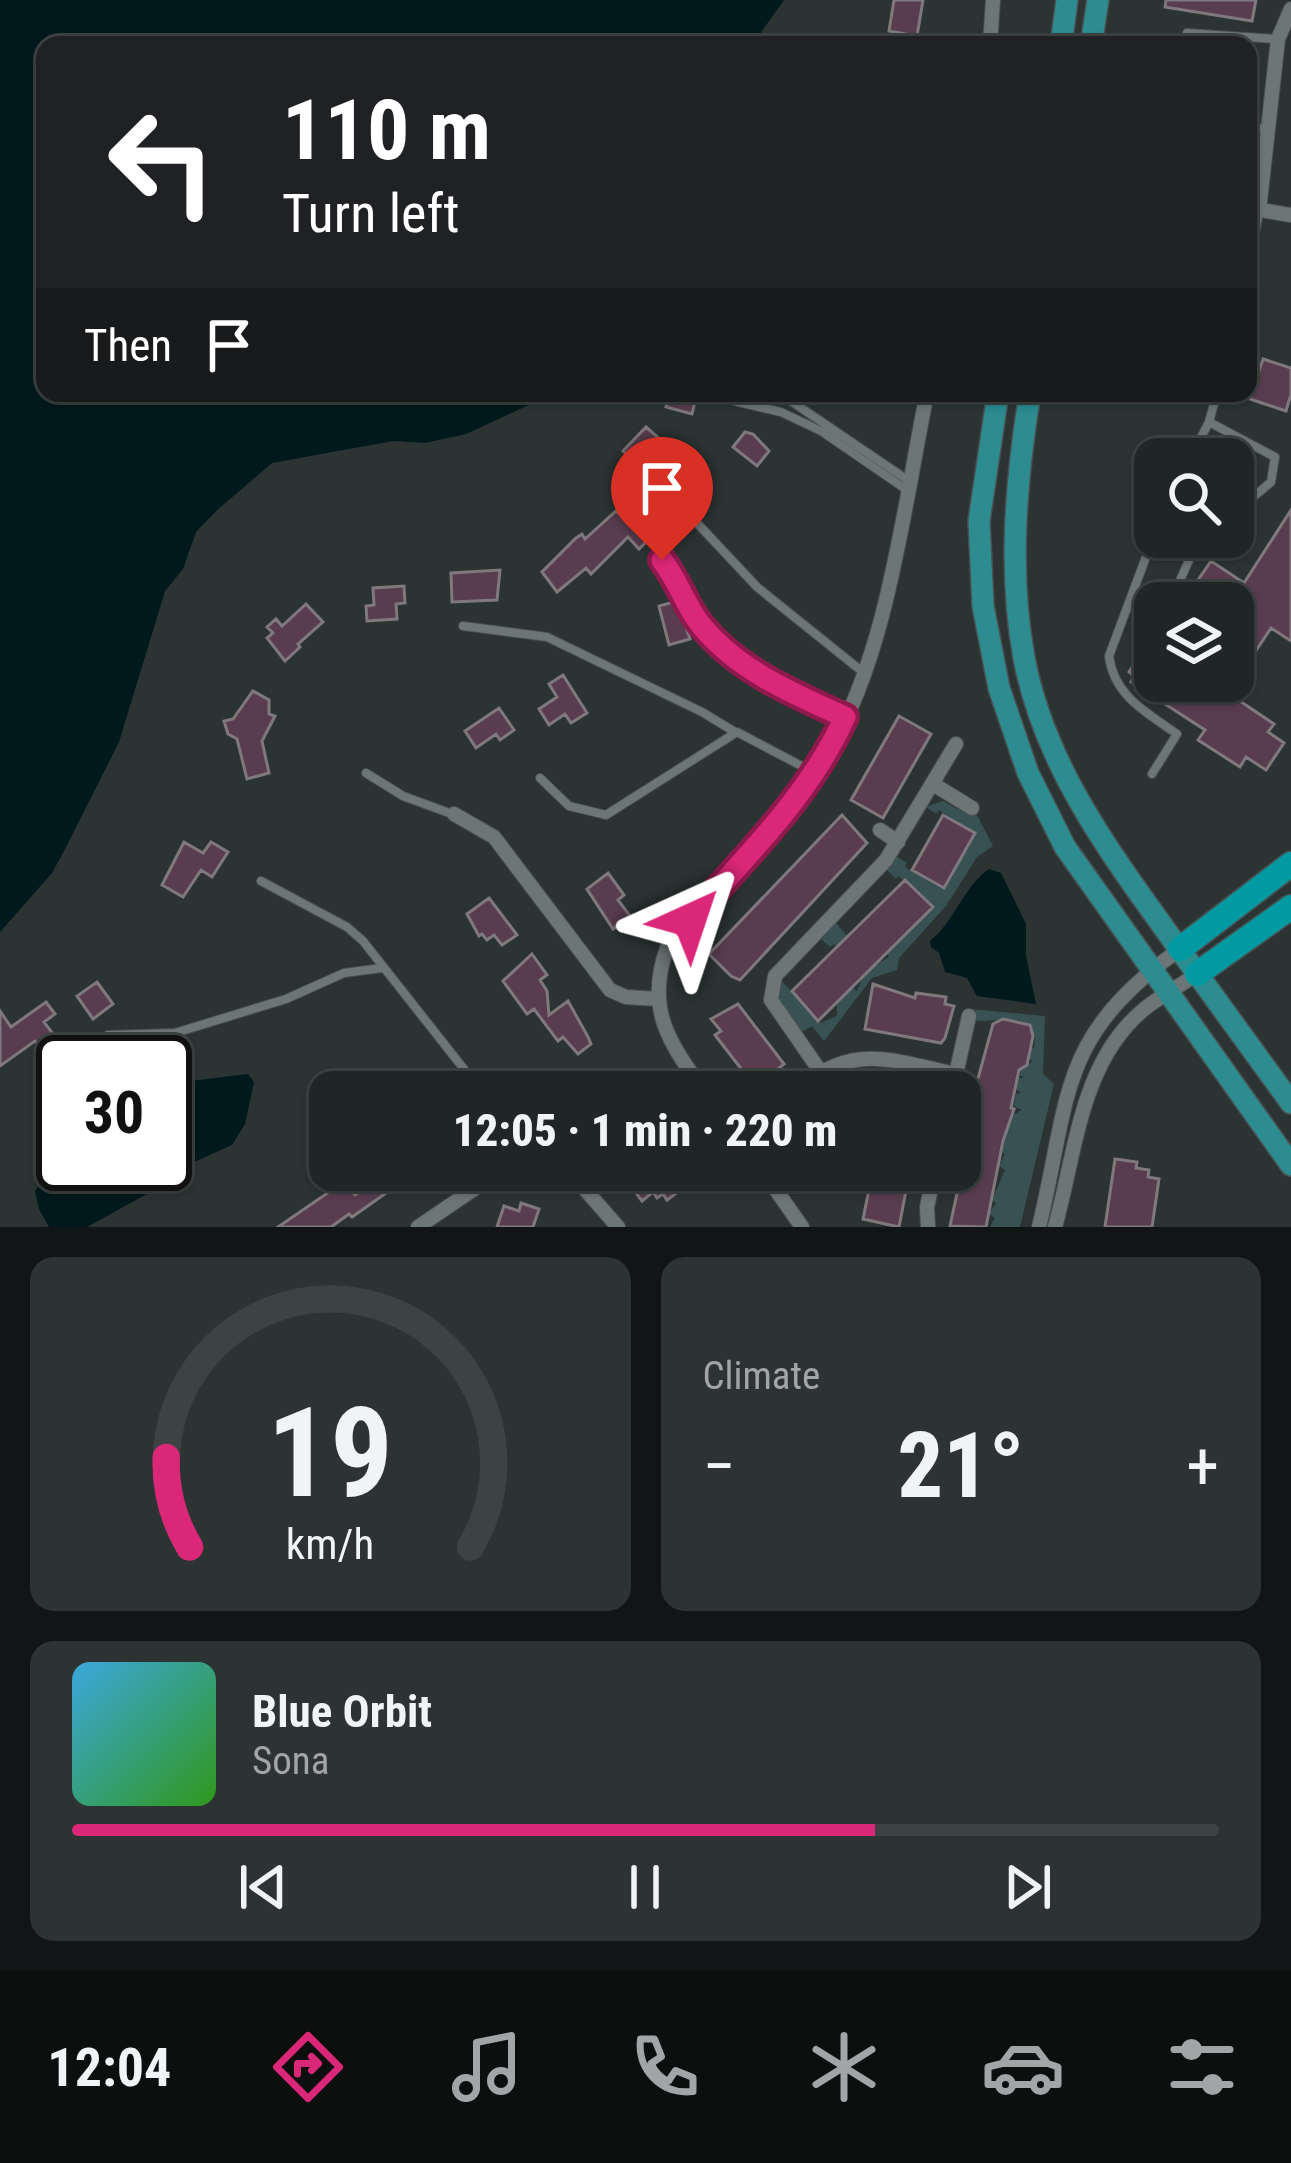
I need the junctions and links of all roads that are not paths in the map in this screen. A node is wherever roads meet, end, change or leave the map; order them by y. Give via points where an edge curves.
1 (993, 0) edge
2 (1067, 0) edge
3 (1098, 0) edge
4 (1291, 9) edge
5 (1187, 33) dead end
6 (991, 36) edge
7 (1062, 36) edge
8 (1092, 36) edge
9 (1226, 36) edge
10 (1257, 38) edge
11 (1278, 40) junction
12 (1257, 128) edge
13 (1271, 129) junction
14 (1257, 196) edge
15 (1257, 210) edge
16 (1291, 215) edge
17 (738, 402) edge
18 (791, 402) edge
19 (925, 402) edge
20 (997, 402) edge
21 (1029, 402) edge
22 (1215, 402) edge
23 (1209, 422) junction
24 (1201, 438) edge
25 (1239, 438) edge
26 (1254, 446) edge
27 (908, 486) junction
28 (1254, 496) edge
29 (696, 522) dead end
30 (1145, 558) edge
31 (1190, 558) edge
32 (662, 560) dead end
33 (1179, 582) edge
34 (463, 626) dead end
35 (865, 674) junction
36 (845, 717) junction
37 (736, 732) junction
38 (956, 744) dead end
39 (367, 773) dead end
40 (814, 773) junction
41 (1152, 775) dead end
42 (540, 778) dead end
43 (933, 784) junction
44 (973, 808) dead end
45 (454, 814) joint
46 (880, 830) dead end
47 (898, 842) junction
48 (1291, 864) edge
49 (261, 881) dead end
50 (1291, 907) edge
51 (1180, 949) junction
52 (382, 968) junction
53 (1152, 969) junction
54 (1197, 974) junction
55 (1170, 993) junction
56 (658, 999) junction
57 (969, 1016) dead end
58 (108, 1035) dead end
59 (466, 1071) edge
60 (691, 1071) edge
61 (820, 1071) joint
62 (942, 1071) edge
63 (957, 1071) edge
64 (1291, 1102) edge
65 (1291, 1165) edge
66 (471, 1191) edge
67 (586, 1191) edge
68 (777, 1191) edge
69 (930, 1191) edge
70 (418, 1227) edge
71 (618, 1227) edge
72 (802, 1227) edge
73 (928, 1227) edge
74 (1040, 1227) edge
75 (1055, 1227) edge

1 - 6 street
2 - 7 main road
3 - 8 main road
4 - 11 street
5 - 9 lane
10 - 11 lane
11 - 13 street
12 - 13 lane
13 - 14 street
15 - 16 street
17 - 27 lane via 821,431
18 - 27 lane
19 - 27 street
20 - 53 main road via 979,521 983,606 999,688 1065,847
21 - 51 main road via 1015,576 1024,659 1052,751 1090,822
22 - 23 lane
23 - 24 lane
23 - 25 lane
26 - 28 lane via 1275,457 1271,482
27 - 35 street
29 - 35 lane via 757,587
30 - 41 lane via 1109,656 1128,699 1177,734
31 - 33 lane
32 - 36 lane via 696,619 731,656
34 - 37 lane via 547,637
35 - 36 street
36 - 40 street
37 - 40 lane
37 - 42 lane via 606,814 569,806
38 - 43 street
39 - 45 lane
40 - 56 street via 667,948
43 - 44 street
43 - 47 street
45 - 56 street via 494,837 610,990
46 - 47 street
47 - 61 street via 771,985 771,1000
48 - 51 highway
49 - 52 lane via 347,927
50 - 54 highway
51 - 53 street
51 - 54 main road
52 - 58 lane via 344,973 175,1033
52 - 59 lane
53 - 55 main road
53 - 74 street via 1078,1057
54 - 55 street
54 - 64 main road
55 - 65 main road
55 - 75 street via 1127,1026 1094,1074
56 - 60 street via 665,1033
57 - 63 street
61 - 62 street via 876,1057
66 - 70 street
67 - 71 street
68 - 72 street
69 - 73 street

